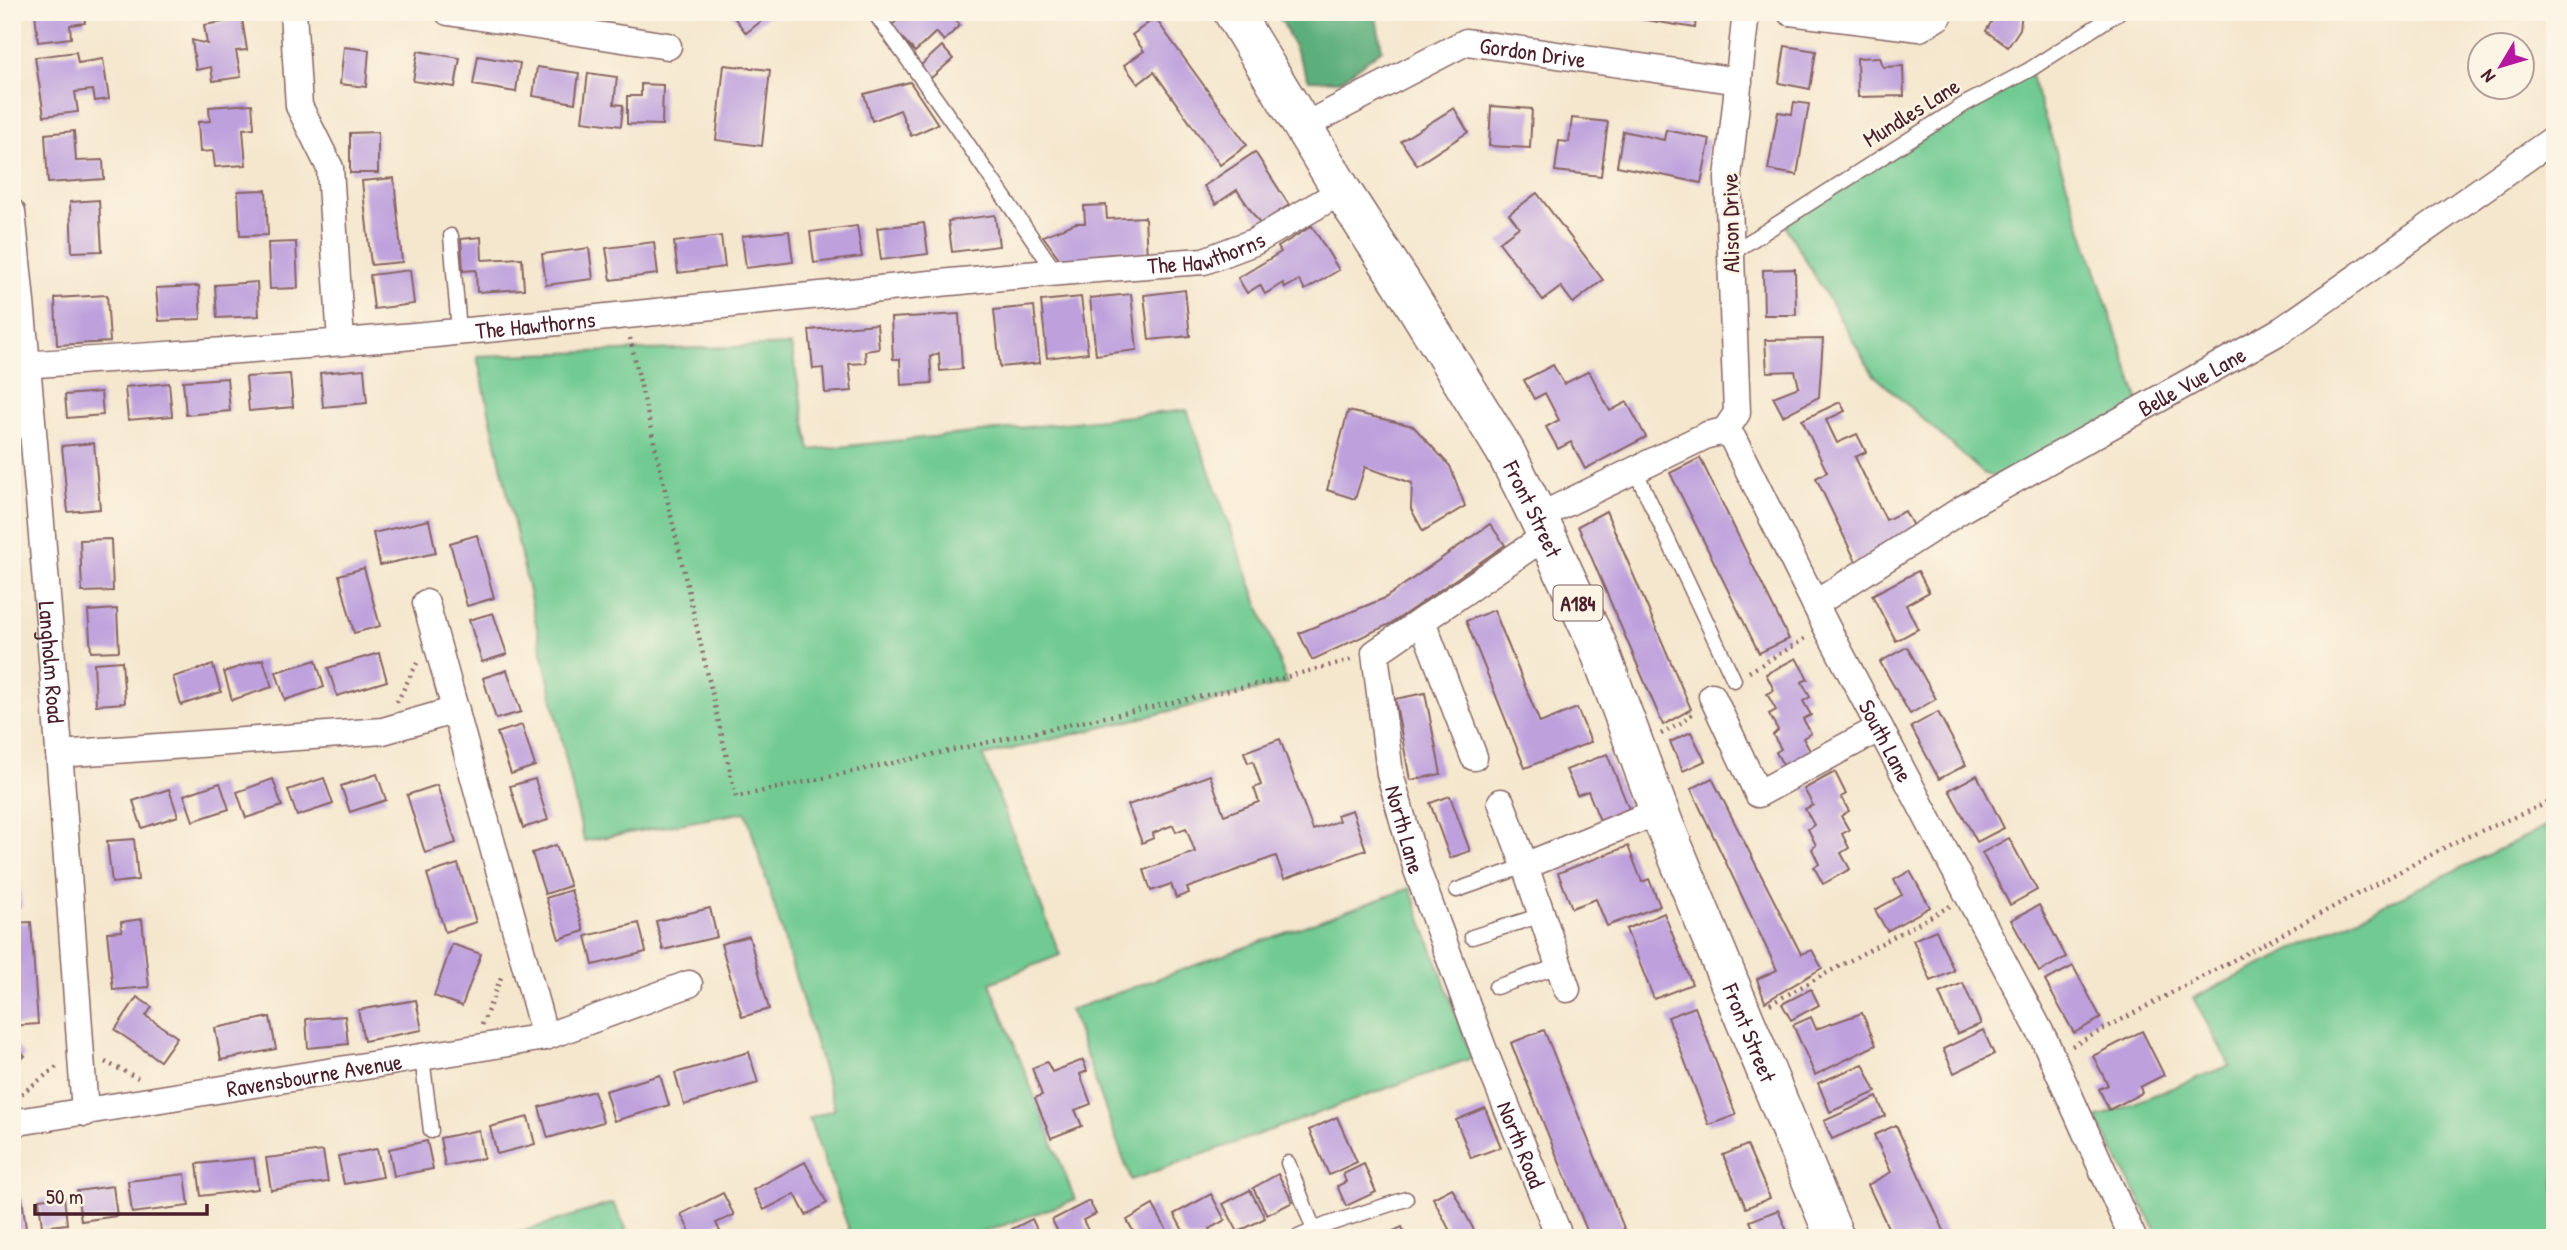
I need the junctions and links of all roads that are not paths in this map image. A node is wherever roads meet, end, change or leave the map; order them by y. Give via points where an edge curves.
1 (293, 12) edge
2 (448, 12) edge
3 (874, 12) edge
4 (1233, 12) edge
5 (1746, 12) edge
6 (1790, 12) edge
7 (1941, 12) edge
8 (2119, 12) edge
9 (668, 46) dead end
10 (1740, 81) junction
11 (1304, 126) junction
12 (2555, 138) edge
13 (1342, 191) junction
14 (12, 212) edge
15 (452, 236) dead end
16 (1730, 254) junction
17 (1056, 273) junction
18 (459, 331) junction
19 (341, 342) junction
20 (20, 365) edge
21 (1725, 431) junction
22 (1635, 470) junction
23 (1543, 526) junction
24 (426, 603) dead end
25 (1815, 604) junction
26 (1422, 621) junction
27 (1734, 680) dead end
28 (1712, 696) dead end
29 (456, 710) junction
30 (1880, 728) junction
31 (60, 754) junction
32 (1474, 757) dead end
33 (1501, 802) dead end
34 (1659, 811) junction
35 (1525, 866) junction
36 (1457, 890) dead end
37 (1542, 915) junction
38 (1472, 937) dead end
39 (1563, 978) joint
40 (689, 984) dead end
41 (1496, 987) dead end
42 (545, 1037) junction
43 (1485, 1051) joint
44 (422, 1057) junction
45 (85, 1113) junction
46 (12, 1123) edge
47 (432, 1131) dead end
48 (1288, 1163) dead end
49 (1406, 1199) dead end
50 (1314, 1230) junction
51 (1296, 1238) edge
52 (1560, 1238) edge
53 (1835, 1238) edge
54 (2133, 1238) edge

1 - 19 street via 299,106 330,168
2 - 9 street
3 - 17 lane
4 - 11 main road, Front Street / A184
5 - 10 street, Alison Drive
6 - 7 street via 1920,28
8 - 16 lane, Mundles Lane
10 - 11 street, Gordon Drive via 1466,42
10 - 16 street, Alison Drive via 1728,178
11 - 13 main road, Front Street / A184
12 - 25 street, Belle Vue Lane via 2282,330 1964,508
13 - 17 street, The Hawthorns via 1254,242 1203,261
13 - 23 main road, Front Street / A184 via 1499,440
14 - 20 street, Langholm Road
15 - 18 lane
16 - 21 street, Alison Drive via 1737,414
17 - 18 street, The Hawthorns
18 - 19 street, The Hawthorns
19 - 20 street, The Hawthorns
20 - 31 street, Langholm Road
21 - 22 street
21 - 25 street, South Lane
22 - 23 street
22 - 27 lane
23 - 26 street
23 - 34 main road, Front Street / A184 via 1597,644
24 - 29 street
25 - 30 street, South Lane
26 - 32 street
26 - 43 street, North Lane via 1375,653 1390,774 1417,870
28 - 30 street via 1758,794
29 - 31 street via 383,731
29 - 42 street
30 - 54 street, South Lane via 2052,1056
31 - 45 street, Langholm Road
33 - 35 street
34 - 35 street
34 - 53 main road, Front Street / A184
35 - 36 lane
35 - 37 street
37 - 38 lane
37 - 39 street
39 - 41 lane
40 - 42 street, Ravensbourne Avenue
42 - 44 street, Ravensbourne Avenue
43 - 52 street, North Road
44 - 45 street, Ravensbourne Avenue
44 - 47 lane
45 - 46 street, Ravensbourne Avenue
48 - 50 lane
49 - 50 lane
50 - 51 lane

